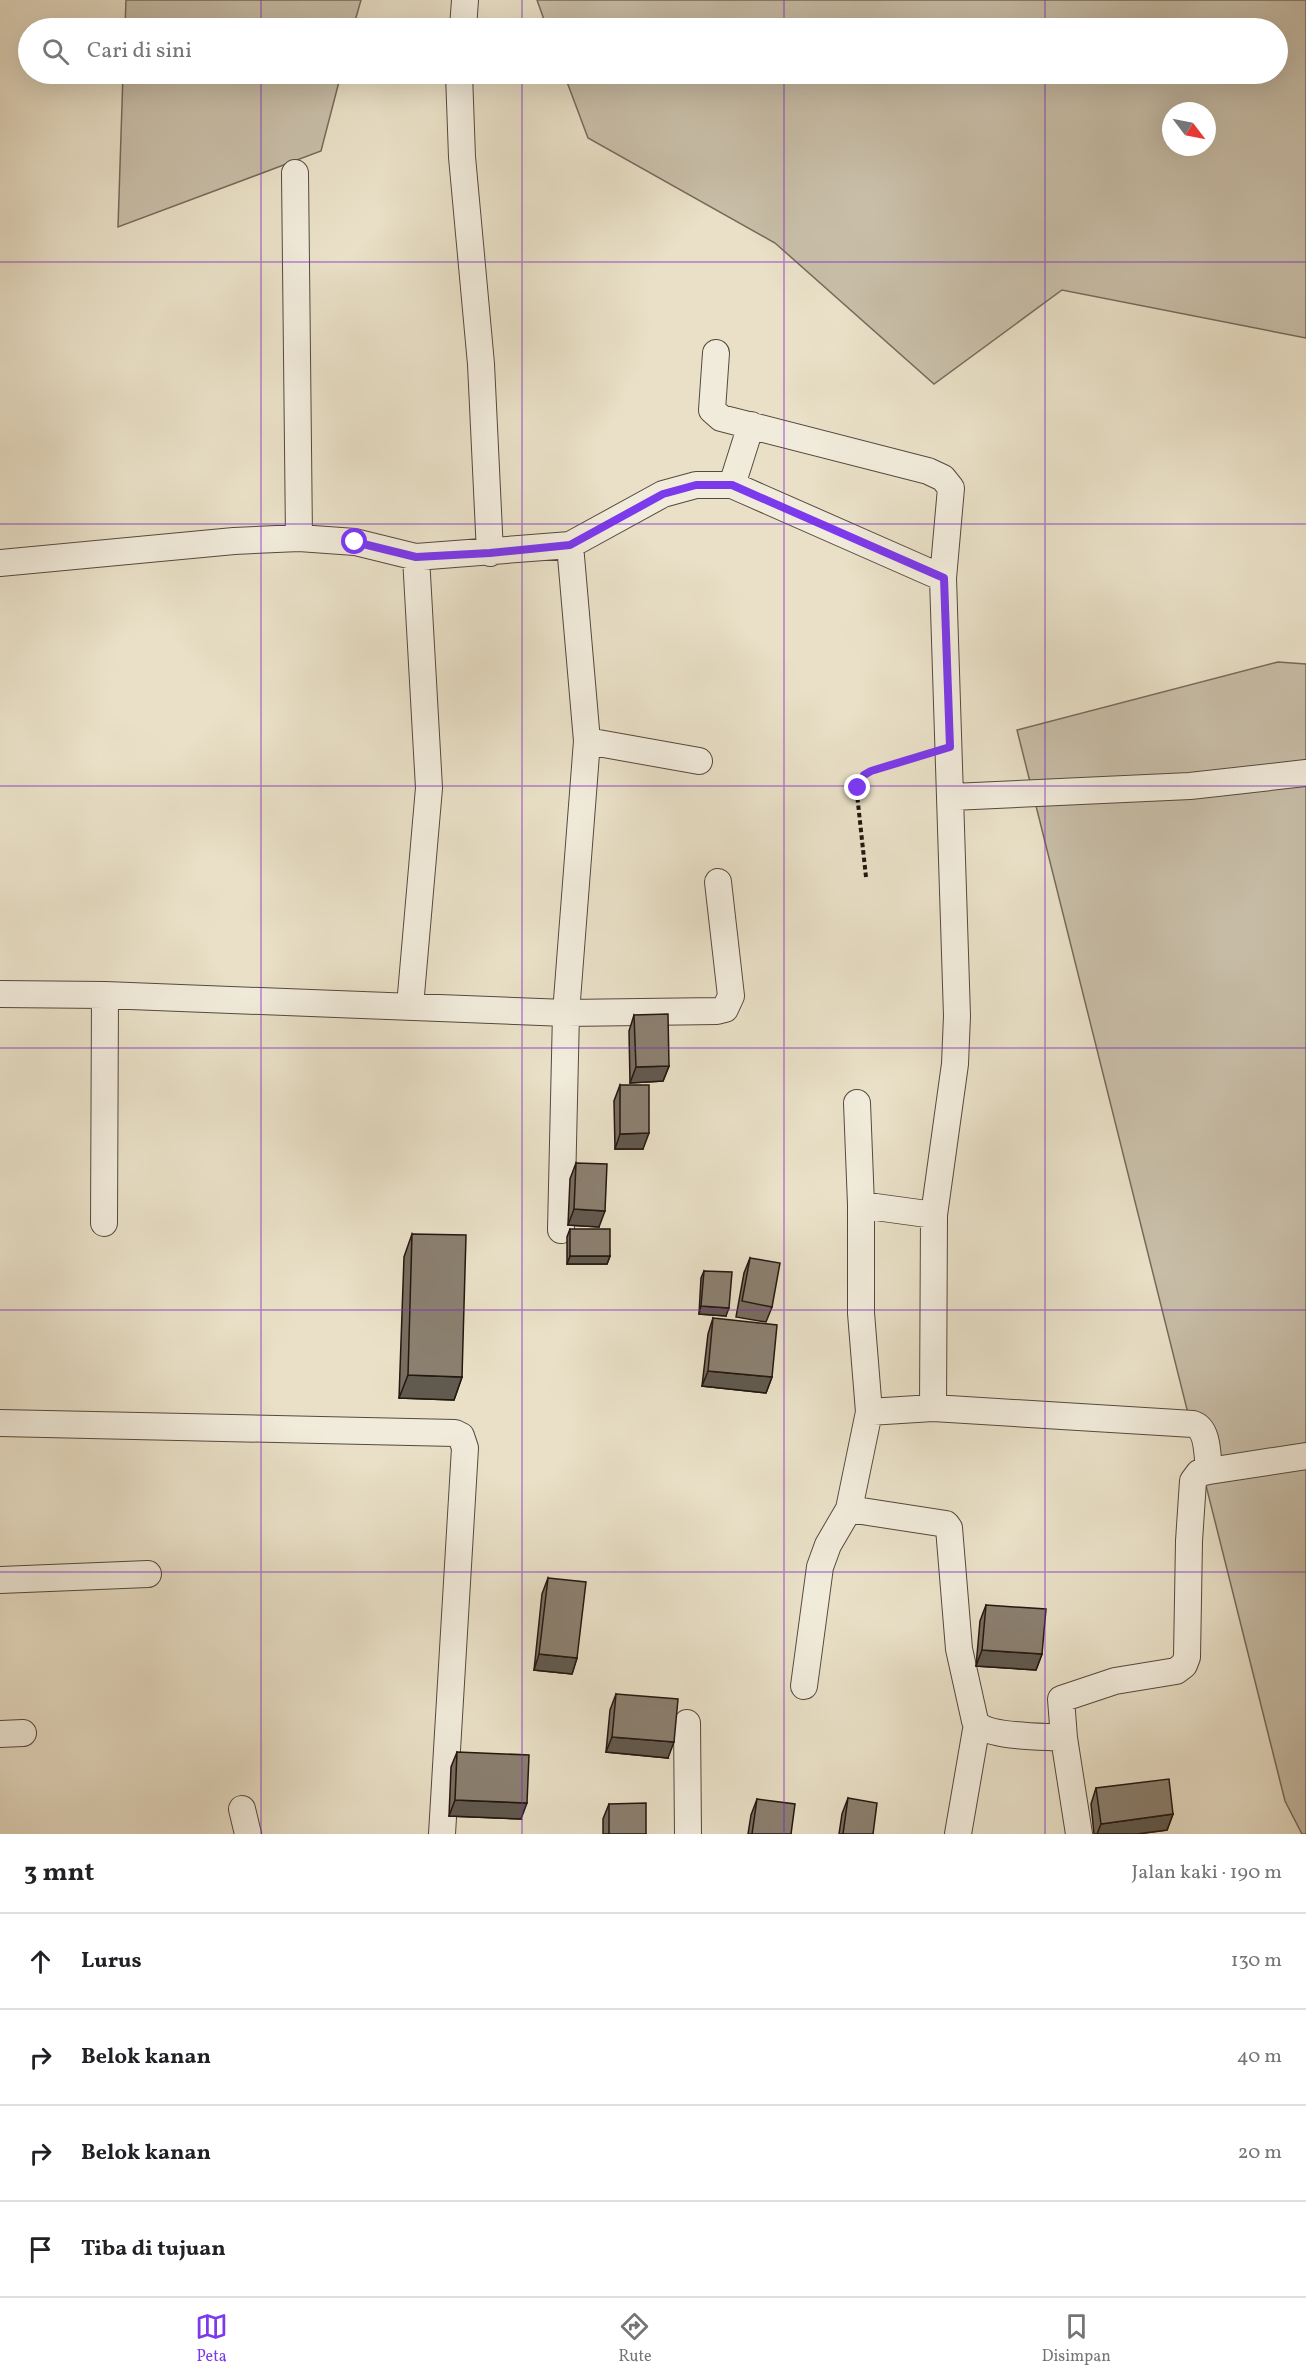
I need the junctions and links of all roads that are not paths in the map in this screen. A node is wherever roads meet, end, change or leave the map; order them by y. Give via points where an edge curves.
1 (465, 0) edge
2 (464, 18) edge
3 (459, 84) edge
4 (295, 173) dead end
5 (716, 353) dead end
6 (751, 425) junction
7 (732, 485) junction
8 (299, 538) junction
9 (570, 545) junction
10 (490, 553) junction
11 (416, 557) junction
12 (0, 563) edge
13 (944, 578) junction
14 (587, 741) junction
15 (699, 761) dead end
16 (1306, 773) edge
17 (952, 797) junction
18 (718, 882) dead end
19 (0, 994) edge
20 (105, 995) junction
21 (410, 1005) junction
22 (566, 1013) junction
23 (857, 1103) dead end
24 (861, 1205) junction
25 (934, 1215) junction
26 (104, 1223) dead end
27 (561, 1230) dead end
28 (933, 1408) junction
29 (869, 1412) junction
30 (0, 1423) edge
31 (1306, 1456) edge
32 (1209, 1471) junction
33 (849, 1509) junction
34 (148, 1575) dead end
35 (0, 1580) edge
36 (804, 1686) dead end
37 (687, 1723) dead end
38 (976, 1724) junction
39 (1064, 1738) junction
40 (242, 1809) dead end
41 (248, 1834) edge
42 (442, 1834) edge
43 (688, 1834) edge
44 (958, 1834) edge
45 (1079, 1834) edge

1 - 2 street
3 - 10 street via 462,157 482,364
4 - 8 street
5 - 6 street via 712,410 721,418
6 - 7 street
6 - 13 street via 943,478 952,495
7 - 9 street via 696,485 663,494
7 - 13 street
8 - 11 street via 355,542
8 - 12 street
9 - 10 street
9 - 14 street
10 - 11 street
11 - 21 street via 429,788
13 - 17 street
14 - 15 street
14 - 22 street
16 - 17 street via 1190,786
17 - 25 street via 956,1064
18 - 22 street via 730,996 725,1009
19 - 20 street
20 - 21 street
20 - 26 street
21 - 22 street
22 - 27 street
23 - 24 street
24 - 25 street
24 - 29 street via 861,1313
25 - 28 street
28 - 29 street
28 - 32 street via 1193,1424 1203,1433
29 - 33 street
30 - 42 street via 461,1436 465,1448
31 - 32 street
32 - 39 street via 1197,1474 1193,1480 1184,1665 1176,1671 1116,1680 1061,1699
33 - 36 street via 823,1556
33 - 38 street via 941,1521 947,1526 959,1649
34 - 35 street
37 - 43 street
38 - 39 street via 992,1732
38 - 44 street
39 - 45 street
40 - 41 street

